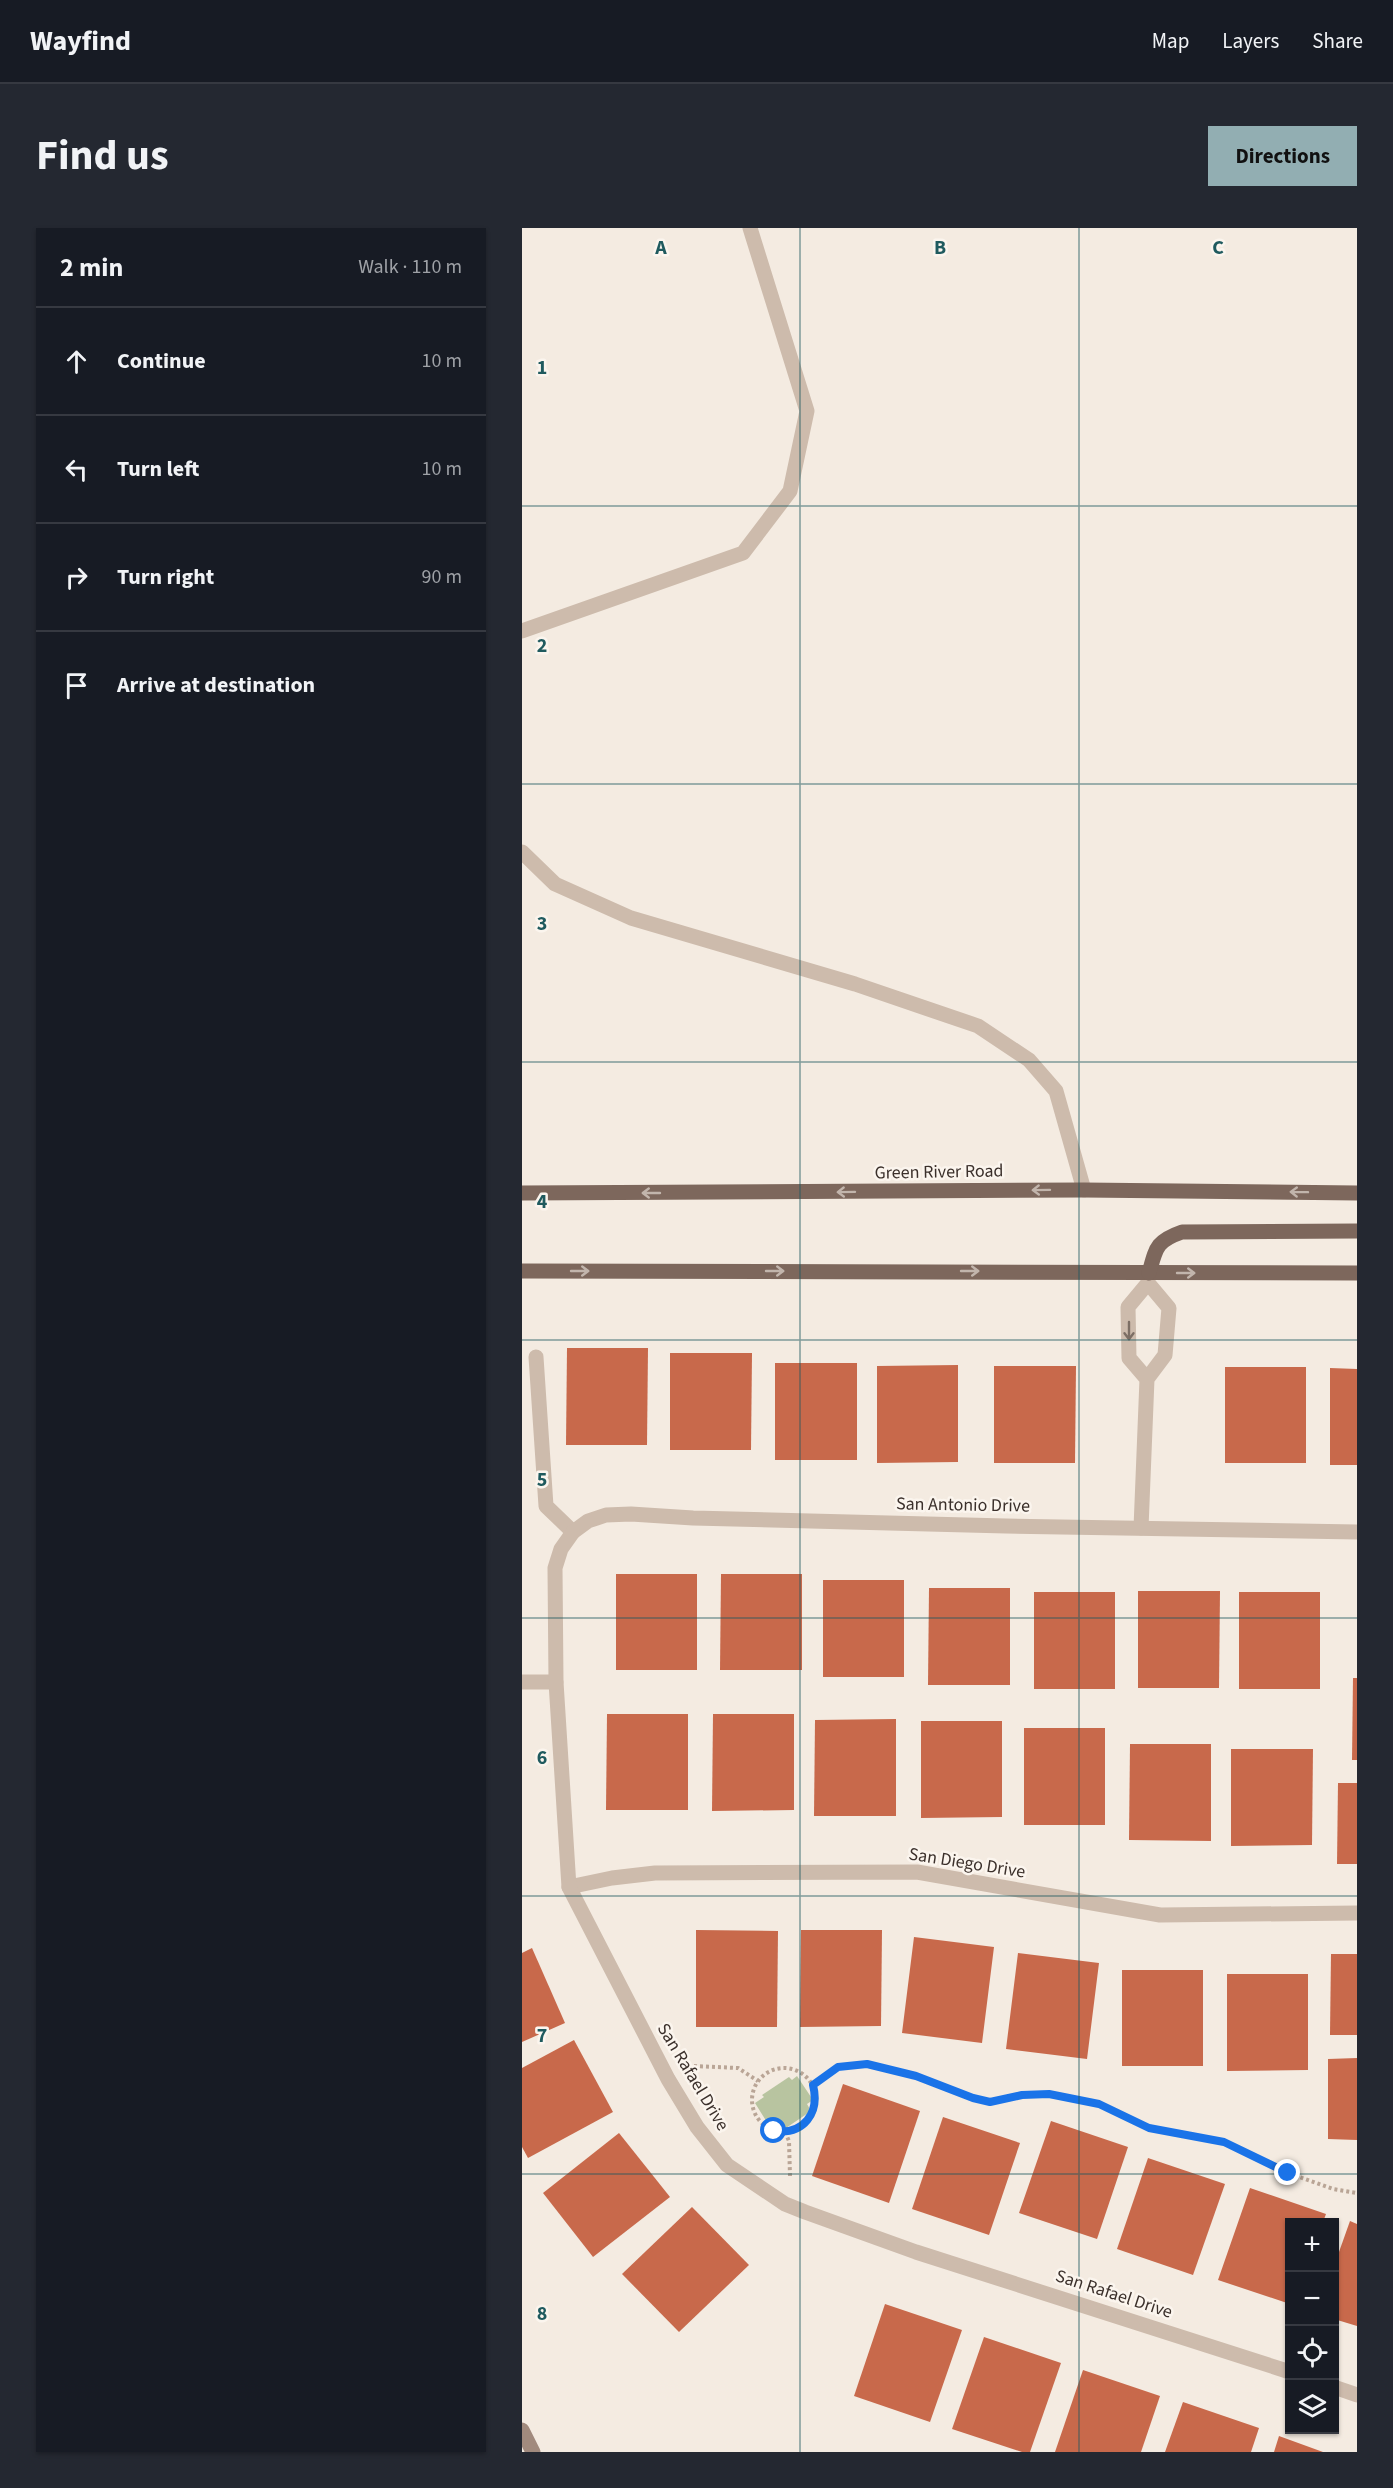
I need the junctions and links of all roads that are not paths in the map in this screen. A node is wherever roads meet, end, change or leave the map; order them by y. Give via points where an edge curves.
1 (750, 228) edge
2 (522, 631) edge
3 (522, 852) edge
4 (1084, 1190) junction
5 (1357, 1192) edge
6 (522, 1193) edge
7 (1357, 1231) edge
8 (522, 1271) edge
9 (1357, 1273) edge
10 (1149, 1278) junction
11 (536, 1357) dead end
12 (1147, 1379) junction
13 (1141, 1528) junction
14 (573, 1532) junction
15 (1357, 1532) edge
16 (522, 1682) edge
17 (556, 1682) junction
18 (569, 1887) junction
19 (1357, 1913) edge
20 (1285, 2370) edge
21 (1339, 2388) edge
22 (1357, 2395) edge
23 (522, 2430) edge
24 (533, 2452) edge

1 - 2 street via 807,411 790,491 743,553
3 - 4 street via 555,884 631,918 855,984 978,1026 1029,1060 1056,1091
5 -> 4 main road, Green River Road
4 -> 6 main road, Green River Road
7 - 10 main road via 1182,1232 1156,1247
8 -> 10 main road
10 -> 9 main road
10 - 12 street via 1168,1308 1165,1355
10 -> 12 street via 1128,1307 1129,1358
11 - 14 street via 546,1506
12 - 13 street
13 - 14 street, San Antonio Drive via 632,1514 606,1515
13 - 15 street, San Antonio Drive
14 - 17 street, San Rafael Drive via 561,1549 555,1568
16 - 17 street
17 - 18 street, San Rafael Drive
18 - 19 street, San Diego Drive via 655,1873 917,1872 1160,1916
18 - 20 street, San Rafael Drive via 668,2079 697,2127 727,2165 795,2208 916,2252
21 - 22 street
23 - 24 main road

